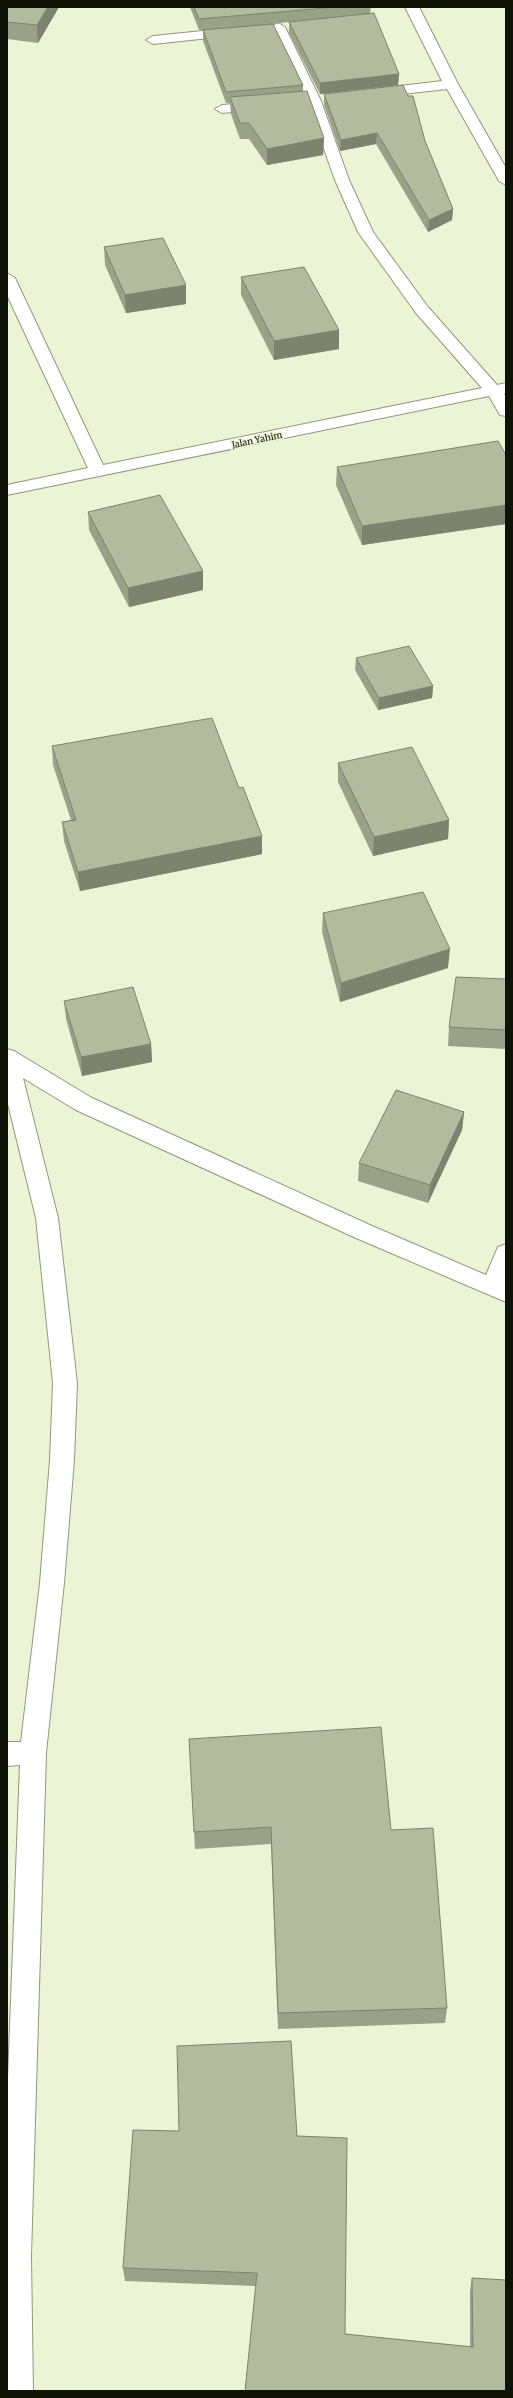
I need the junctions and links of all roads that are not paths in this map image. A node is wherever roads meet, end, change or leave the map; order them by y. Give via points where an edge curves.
1 (412, 7) edge
2 (293, 26) edge
3 (278, 27) junction
4 (262, 29) edge
5 (247, 30) edge
6 (153, 40) dead end
7 (451, 84) junction
8 (360, 95) edge
9 (329, 99) edge
10 (306, 102) junction
11 (276, 104) edge
12 (222, 109) dead end
13 (506, 181) edge
14 (7, 278) edge
15 (500, 390) edge
16 (506, 411) edge
17 (98, 472) junction
18 (7, 490) edge
19 (7, 1058) edge
20 (506, 1254) edge
21 (499, 1290) edge
22 (33, 1753) junction
23 (7, 1754) edge
24 (12, 2259) edge
25 (18, 2391) edge

1 - 7 street
2 - 3 street
3 - 4 street
3 - 10 street
5 - 6 street
7 - 8 street
7 - 13 street
9 - 10 street
10 - 15 street via 366,232 422,310
11 - 12 street
14 - 17 street
15 - 16 street
15 - 17 street, Jalan Yahim
17 - 18 street, Jalan Yahim
19 - 21 street via 84,1104 364,1232
19 - 22 street via 47,1218 65,1383 62,1460 52,1583
20 - 21 street
22 - 23 street
22 - 24 street
24 - 25 street

